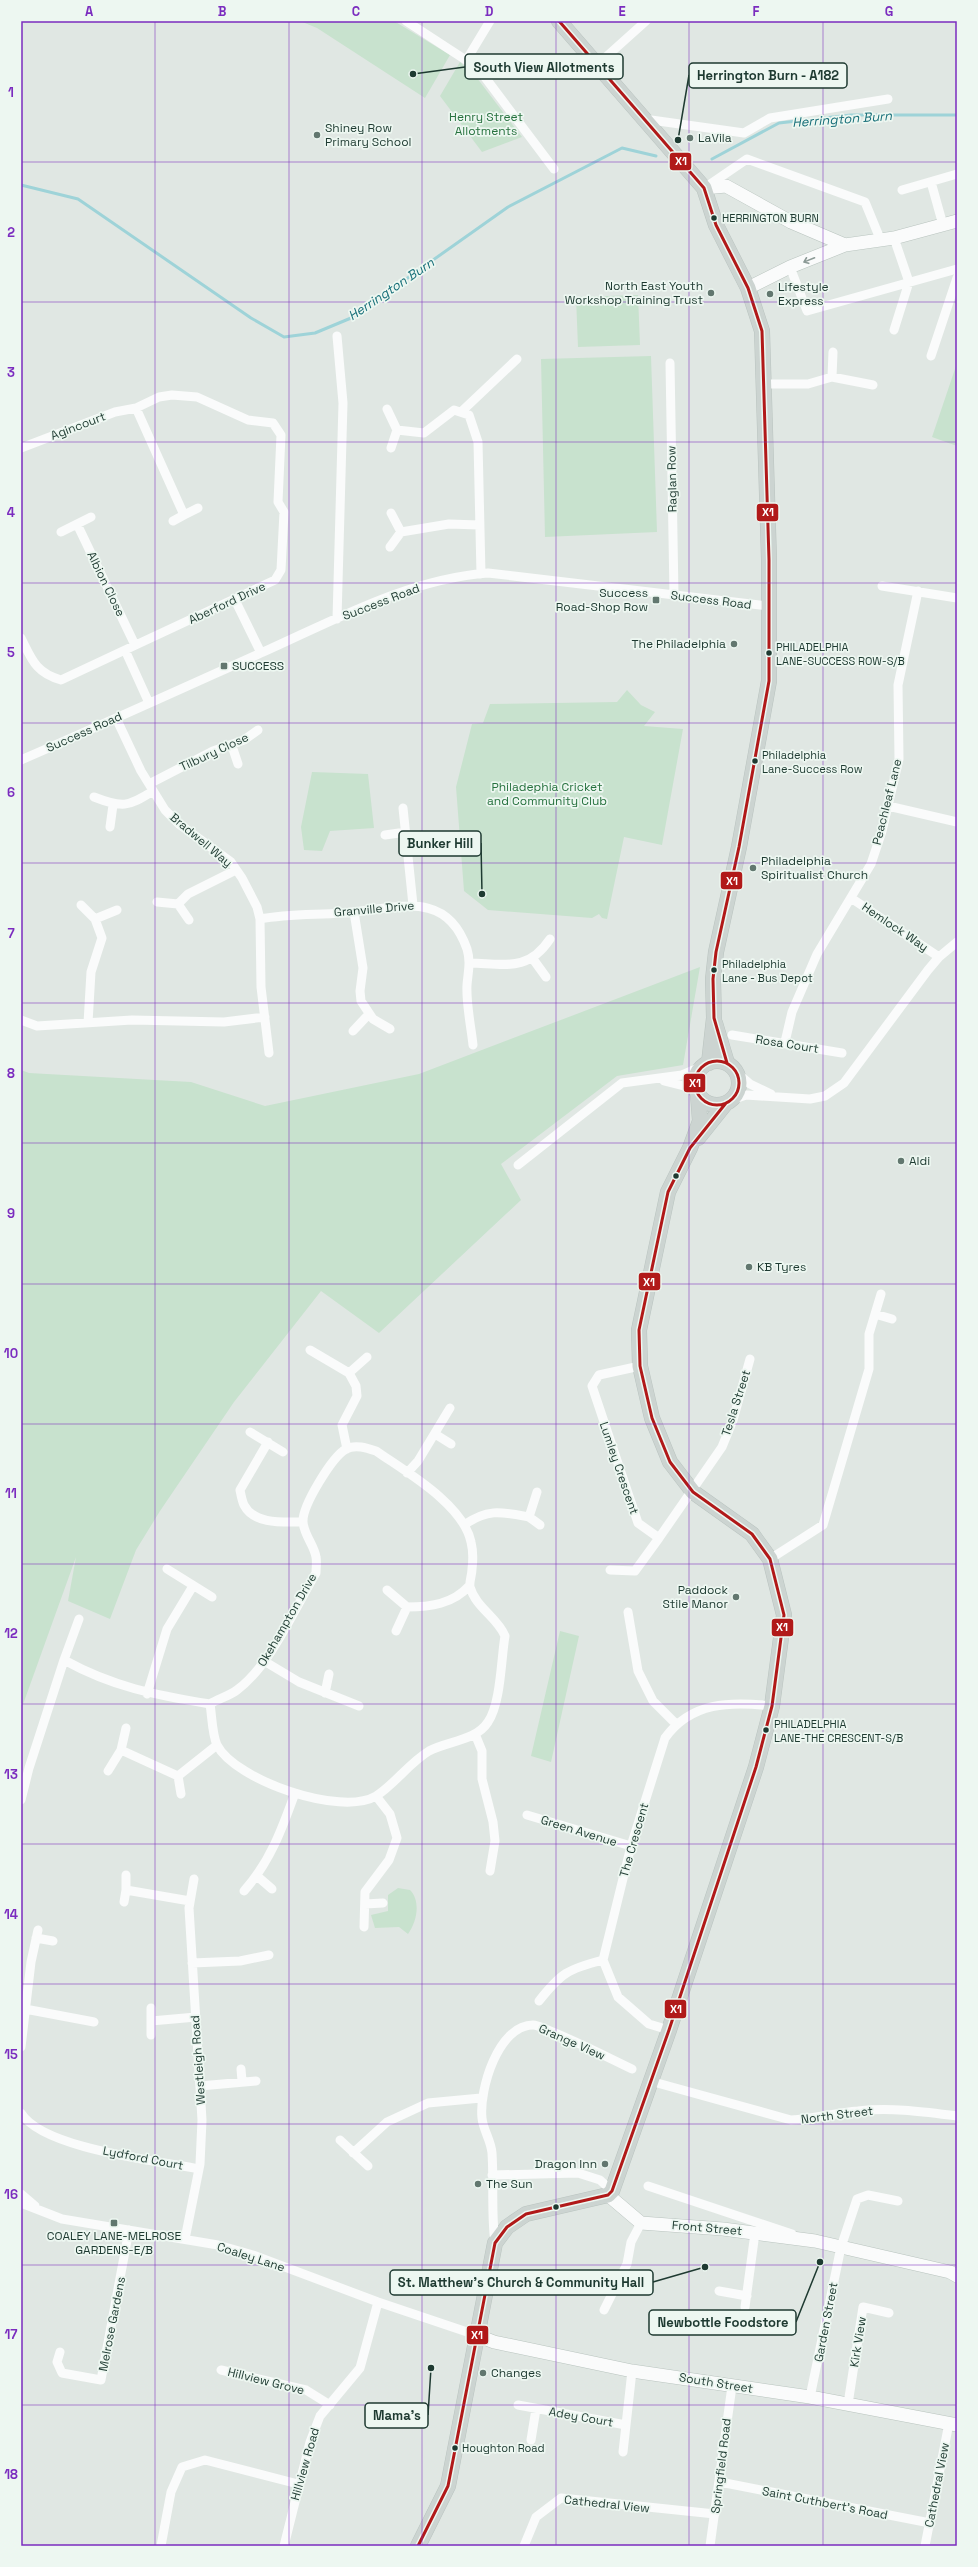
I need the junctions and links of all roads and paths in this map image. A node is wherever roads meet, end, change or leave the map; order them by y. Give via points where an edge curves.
1 (406, 21) edge
2 (490, 21) edge
3 (559, 21) edge
4 (646, 21) edge
5 (467, 59) junction
6 (596, 64) junction
7 (888, 99) dead end
8 (644, 119) junction
9 (554, 169) dead end
10 (957, 174) edge
11 (931, 182) junction
12 (704, 188) junction
13 (902, 190) dead end
14 (957, 221) edge
15 (943, 224) junction
16 (894, 238) junction
17 (881, 241) junction
18 (845, 245) junction
19 (790, 268) junction
20 (957, 269) edge
21 (957, 278) edge
22 (909, 282) junction
23 (748, 288) junction
24 (894, 330) dead end
25 (337, 336) dead end
26 (832, 352) dead end
27 (931, 356) dead end
28 (517, 359) dead end
29 (670, 363) dead end
30 (832, 377) junction
31 (762, 384) junction
32 (873, 384) dead end
33 (136, 408) junction
34 (387, 409) dead end
35 (461, 412) junction
36 (278, 428) joint
37 (397, 430) junction
38 (21, 448) edge
39 (391, 448) dead end
40 (198, 508) dead end
41 (391, 513) dead end
42 (184, 515) junction
43 (92, 517) dead end
44 (173, 520) dead end
45 (77, 524) junction
46 (479, 524) junction
47 (61, 532) dead end
48 (401, 532) junction
49 (390, 548) dead end
50 (481, 574) junction
51 (882, 586) dead end
52 (918, 591) junction
53 (674, 595) junction
54 (957, 598) edge
55 (235, 600) junction
56 (768, 606) junction
57 (336, 619) junction
58 (21, 638) edge
59 (135, 645) junction
60 (125, 650) junction
61 (261, 653) junction
62 (149, 703) junction
63 (116, 718) junction
64 (258, 730) dead end
65 (232, 746) junction
66 (21, 760) edge
67 (238, 764) dead end
68 (151, 788) junction
69 (94, 797) dead end
70 (113, 805) junction
71 (888, 806) junction
72 (403, 808) dead end
73 (957, 822) edge
74 (110, 827) dead end
75 (406, 832) junction
76 (385, 835) dead end
77 (236, 870) junction
78 (851, 898) junction
79 (157, 902) dead end
80 (178, 904) junction
81 (81, 905) dead end
82 (413, 905) junction
83 (117, 910) dead end
84 (354, 912) junction
85 (95, 918) junction
86 (260, 919) junction
87 (189, 920) dead end
88 (550, 940) dead end
89 (957, 942) edge
90 (939, 957) junction
91 (533, 959) junction
92 (470, 963) junction
93 (546, 977) dead end
94 (369, 1014) junction
95 (265, 1017) junction
96 (714, 1018) junction
97 (21, 1020) edge
98 (88, 1024) junction
99 (390, 1029) dead end
100 (353, 1031) dead end
101 (732, 1035) dead end
102 (785, 1042) junction
103 (473, 1045) dead end
104 (269, 1053) dead end
105 (842, 1053) dead end
106 (706, 1064) junction
107 (732, 1068) junction
108 (655, 1080) junction
109 (697, 1092) junction
110 (774, 1095) junction
111 (729, 1102) junction
112 (690, 1148) junction
113 (518, 1164) dead end
114 (881, 1294) dead end
115 (875, 1314) junction
116 (892, 1319) dead end
117 (310, 1350) dead end
118 (367, 1357) dead end
119 (750, 1359) dead end
120 (640, 1366) junction
121 (349, 1374) junction
122 (450, 1408) dead end
123 (250, 1432) dead end
124 (435, 1434) junction
125 (268, 1442) junction
126 (451, 1444) dead end
127 (347, 1449) junction
128 (283, 1452) dead end
129 (407, 1473) junction
130 (537, 1492) dead end
131 (693, 1492) junction
132 (529, 1517) junction
133 (303, 1522) junction
134 (464, 1525) junction
135 (540, 1525) dead end
136 (659, 1538) junction
137 (770, 1560) junction
138 (167, 1569) dead end
139 (610, 1570) dead end
140 (193, 1586) junction
141 (469, 1586) junction
142 (387, 1590) dead end
143 (212, 1598) dead end
144 (407, 1607) junction
145 (628, 1612) dead end
146 (79, 1619) dead end
147 (396, 1631) dead end
148 (64, 1660) junction
149 (264, 1661) junction
150 (329, 1674) dead end
151 (325, 1693) junction
152 (146, 1694) junction
153 (210, 1704) junction
154 (359, 1706) dead end
155 (772, 1706) junction
156 (676, 1723) junction
157 (126, 1728) dead end
158 (475, 1734) junction
159 (217, 1745) junction
160 (121, 1750) junction
161 (108, 1771) dead end
162 (178, 1776) junction
163 (295, 1793) junction
164 (181, 1794) dead end
165 (376, 1796) junction
166 (21, 1800) edge
167 (527, 1815) dead end
168 (632, 1846) junction
169 (490, 1871) dead end
170 (126, 1875) dead end
171 (257, 1876) junction
172 (194, 1879) dead end
173 (272, 1889) dead end
174 (126, 1890) junction
175 (244, 1891) dead end
176 (190, 1901) junction
177 (124, 1902) dead end
178 (383, 1903) dead end
179 (365, 1904) junction
180 (364, 1927) dead end
181 (53, 1941) dead end
182 (269, 1955) dead end
183 (603, 1960) junction
184 (192, 1963) junction
185 (539, 2001) dead end
186 (151, 2008) dead end
187 (25, 2009) junction
188 (196, 2017) junction
189 (150, 2021) junction
190 (94, 2022) dead end
191 (669, 2030) junction
192 (151, 2035) dead end
193 (21, 2047) edge
194 (241, 2069) dead end
195 (632, 2069) dead end
196 (650, 2080) junction
197 (242, 2081) junction
198 (256, 2081) dead end
199 (200, 2086) junction
200 (481, 2098) junction
201 (21, 2113) edge
202 (957, 2116) edge
203 (340, 2140) dead end
204 (353, 2153) junction
205 (368, 2166) dead end
206 (199, 2169) junction
207 (492, 2175) junction
208 (648, 2186) dead end
209 (610, 2193) junction
210 (21, 2194) edge
211 (898, 2201) dead end
212 (21, 2203) edge
213 (42, 2212) junction
214 (641, 2223) junction
215 (129, 2230) junction
216 (755, 2233) junction
217 (185, 2240) junction
218 (815, 2241) junction
219 (495, 2243) junction
220 (841, 2247) junction
221 (957, 2276) edge
222 (719, 2292) dead end
223 (747, 2296) junction
224 (378, 2302) junction
225 (745, 2307) dead end
226 (604, 2310) dead end
227 (889, 2313) dead end
228 (476, 2335) junction
229 (60, 2352) dead end
230 (221, 2370) dead end
231 (632, 2370) junction
232 (732, 2386) junction
233 (810, 2397) junction
234 (848, 2404) junction
235 (330, 2405) junction
236 (518, 2405) dead end
237 (536, 2409) junction
238 (953, 2424) edge
239 (626, 2425) junction
240 (531, 2440) dead end
241 (623, 2452) dead end
242 (720, 2482) junction
243 (298, 2484) junction
244 (715, 2514) junction
245 (930, 2524) junction
246 (161, 2546) edge
247 (284, 2546) edge
248 (418, 2546) edge
249 (524, 2546) edge
250 (710, 2546) edge
251 (925, 2546) edge

1 - 5 street
2 - 5 street
3 - 6 main road
4 - 6 street
5 - 9 street via 478,68
6 - 8 main road
7 - 8 street via 770,118 744,133
8 - 12 main road
10 - 11 street
11 - 13 street
11 - 15 street
12 - 17 street via 747,159 865,202
12 - 18 street via 726,186 791,222
12 - 23 main road via 716,225
14 - 15 street
15 - 16 street
16 - 17 street
16 - 22 street
17 - 18 street
18 -> 19 street
19 - 22 street via 807,311
19 - 23 street
20 - 22 street
21 - 27 street
22 - 24 street
23 - 31 main road via 762,331
25 - 57 street via 343,403
26 - 30 street
28 - 35 street
29 - 53 street, Raglan Row
30 - 31 street via 808,384
30 - 32 street
31 - 56 main road via 769,560
33 - 36 street, Agincourt via 159,397 172,395 197,398 248,420 273,424
33 - 38 street, Agincourt via 115,412
33 - 42 street
34 - 37 street
35 - 37 street via 454,410 424,433
35 - 46 street via 469,415 478,442
36 - 55 street, Aberford Drive via 281,435 278,502 284,512 281,570 276,580
37 - 39 street
40 - 42 street
41 - 48 street
42 - 44 street
43 - 45 street
45 - 47 street
45 - 59 street, Albion Close
46 - 48 street via 449,524
46 - 50 street
48 - 49 street
50 - 53 street, Success Road
50 - 57 street, Success Road via 420,587
51 - 52 street
52 - 54 street
52 - 71 street, Peachleaf Lane via 898,685 899,759
53 - 56 street, Success Road
55 - 59 street, Aberford Drive
55 - 61 street
56 - 96 main road via 769,681 739,847 716,952 713,979
57 - 61 street, Success Road
58 - 60 street, Aberford Drive via 35,665 46,676 61,680
59 - 60 street, Aberford Drive
60 - 62 street
61 - 62 street, Success Road
62 - 63 street, Success Road
63 - 66 street, Success Road
63 - 68 street, Bradwell Way
64 - 65 street, Tilbury Close
65 - 67 street
65 - 68 street, Tilbury Close via 213,751
68 - 70 street, Tilbury Close via 129,805
68 - 77 street, Bradwell Way via 172,817 217,850
69 - 70 street
70 - 74 street
71 - 73 street
71 - 78 street, Peachleaf Lane via 871,864
72 - 75 street
75 - 76 street
75 - 82 street
77 - 80 street via 188,894
77 - 86 street, Bradwell Way via 257,907
78 - 90 street, Hemlock Way
78 - 102 street, Peachleaf Lane via 817,954 792,1012
79 - 80 street
80 - 87 street
81 - 85 street
82 - 84 street, Granville Drive
82 - 92 street, Granville Drive via 431,908 454,924 467,949
83 - 85 street
84 - 86 street, Granville Drive via 289,914
84 - 94 street via 363,968 361,1001
85 - 98 street via 102,938 92,972
86 - 95 street, Bradwell Way via 260,988
88 - 91 street
89 - 90 street
90 - 110 street via 844,1083 825,1096 810,1099
91 - 92 street via 504,964
91 - 93 street
92 - 103 street, Granville Drive via 467,985
94 - 99 street
94 - 100 street
95 - 98 street via 224,1022 132,1020
95 - 104 street, Bradwell Way
96 - 106 main road
96 - 107 main road
97 - 98 street via 37,1026
101 - 102 street, Rosa Court
102 - 105 street, Rosa Court
106 - 107 main road
106 - 108 street via 682,1075
106 - 109 main road via 696,1076
107 - 110 street via 750,1084
107 - 111 main road via 739,1086
108 - 109 street
108 - 113 street via 622,1083
109 - 111 main road via 708,1103
109 - 112 main road via 700,1121
110 - 111 street via 746,1095
111 - 112 main road
112 - 120 main road via 668,1192 639,1330
114 - 115 street
115 - 116 street
115 - 137 street via 868,1334 869,1368 823,1525
117 - 121 street
118 - 121 street
119 - 131 street, Tesla Street via 733,1420 722,1447
120 - 131 main road via 652,1418 670,1462
120 - 136 street, Lumley Crescent via 599,1375 592,1386 638,1523
121 - 127 street via 356,1386 357,1396 342,1425
122 - 124 street
123 - 125 street
124 - 126 street
124 - 129 street
125 - 128 street
125 - 133 street via 240,1490 244,1506 258,1518 279,1522
127 - 129 street via 362,1447 376,1451
127 - 133 street via 335,1458 310,1500
129 - 134 street via 452,1508
130 - 132 street
131 - 136 street
131 - 137 main road via 752,1534
132 - 134 street via 502,1512 479,1514
132 - 135 street
133 - 149 street, Okehampton Drive via 316,1557 316,1573
134 - 141 street via 471,1542 472,1570
136 - 139 street via 635,1571
137 - 155 main road via 784,1615
138 - 140 street
140 - 143 street
140 - 152 street via 167,1629
141 - 144 street via 461,1595 431,1607
141 - 158 street via 478,1603 501,1626 504,1636 495,1704 488,1723
142 - 144 street
144 - 147 street
145 - 156 street via 638,1671 653,1701
146 - 148 street
148 - 152 street via 92,1676
148 - 166 street
149 - 151 street via 299,1682
149 - 153 street, Okehampton Drive via 237,1690
150 - 151 street
151 - 154 street
152 - 153 street
153 - 159 street
155 - 156 street, The Crescent via 748,1703 699,1709
155 - 191 main road via 756,1767
156 - 168 street, The Crescent via 665,1738
157 - 160 street
158 - 165 street via 430,1750 409,1765
158 - 169 street via 482,1751 482,1779 495,1840
159 - 162 street
159 - 163 street via 231,1762 250,1774
160 - 161 street
160 - 162 street
162 - 164 street
163 - 165 street via 332,1802 354,1803
163 - 171 street via 277,1843
165 - 179 street via 390,1814 397,1838 389,1860 365,1892
167 - 168 street, Green Avenue
168 - 183 street, The Crescent
170 - 174 street
171 - 173 street
171 - 175 street
172 - 176 street, Westleigh Road
174 - 176 street
174 - 177 street
176 - 184 street, Westleigh Road
178 - 179 street
179 - 180 street
181 - 187 street via 37,1934
182 - 184 street via 240,1961
183 - 185 street via 576,1967 557,1978
183 - 191 street via 618,1997 649,2024
184 - 188 street, Westleigh Road
186 - 189 street
187 - 190 street
187 - 193 street
188 - 189 street
188 - 199 street, Westleigh Road
189 - 192 street
191 - 196 main road
194 - 197 street
195 - 200 street, Grange View via 534,2025 517,2030 501,2047
196 - 202 street, North Street via 791,2120 810,2120 866,2110
196 - 209 main road
197 - 198 street
197 - 199 street
199 - 206 street, Westleigh Road via 202,2120
200 - 204 street via 428,2103 387,2122
200 - 207 street, Grange View via 482,2120 490,2141
201 - 206 street, Lydford Court via 46,2132 87,2148
203 - 204 street
204 - 205 street
206 - 217 street, Westleigh Road
207 - 209 street via 578,2173 600,2180
207 - 219 street
208 - 218 street, Front Street
209 - 214 street
209 - 219 main road via 526,2214 507,2227
210 - 213 street
211 - 220 street, Garden Street via 868,2195 857,2199
212 - 213 street, Coaley Lane
213 - 215 street, Coaley Lane via 62,2219
214 - 216 street, Front Street
214 - 226 street via 631,2242 627,2264
215 - 217 street, Coaley Lane
215 - 229 street, Melrose Gardens via 101,2380 62,2373 57,2362
216 - 218 street, Front Street
216 - 223 street
217 - 224 street, Coaley Lane via 218,2245 253,2255
218 - 220 street, Front Street
219 - 228 main road
220 - 221 street, Front Street via 950,2272
220 - 233 street, Garden Street
222 - 223 street
223 - 225 street
224 - 228 street, Coaley Lane
224 - 235 street, Hillview Road via 360,2368
227 - 234 street, Kirk View via 863,2307
228 - 231 street, South Street via 494,2342
228 - 248 main road via 448,2486
230 - 235 street, Hillview Grove via 306,2390
231 - 232 street, South Street
231 - 239 street, Adey Court
232 - 233 street, South Street
232 - 242 street, Springfield Road
233 - 234 street, South Street
234 - 238 street, South Street
235 - 243 street, Hillview Road via 320,2416
236 - 237 street, Adey Court
237 - 239 street, Adey Court
237 - 240 street, Adey Court
238 - 245 street, Cathedral View
239 - 241 street, Adey Court
242 - 244 street, Springfield Road
242 - 245 street, Saint Cuthbert's Road
243 - 246 street via 205,2460 182,2467 171,2492
243 - 247 street, Hillview Road
244 - 249 street, Cathedral View via 561,2498 536,2517
244 - 250 street, Springfield Road
245 - 251 street, Cathedral View

